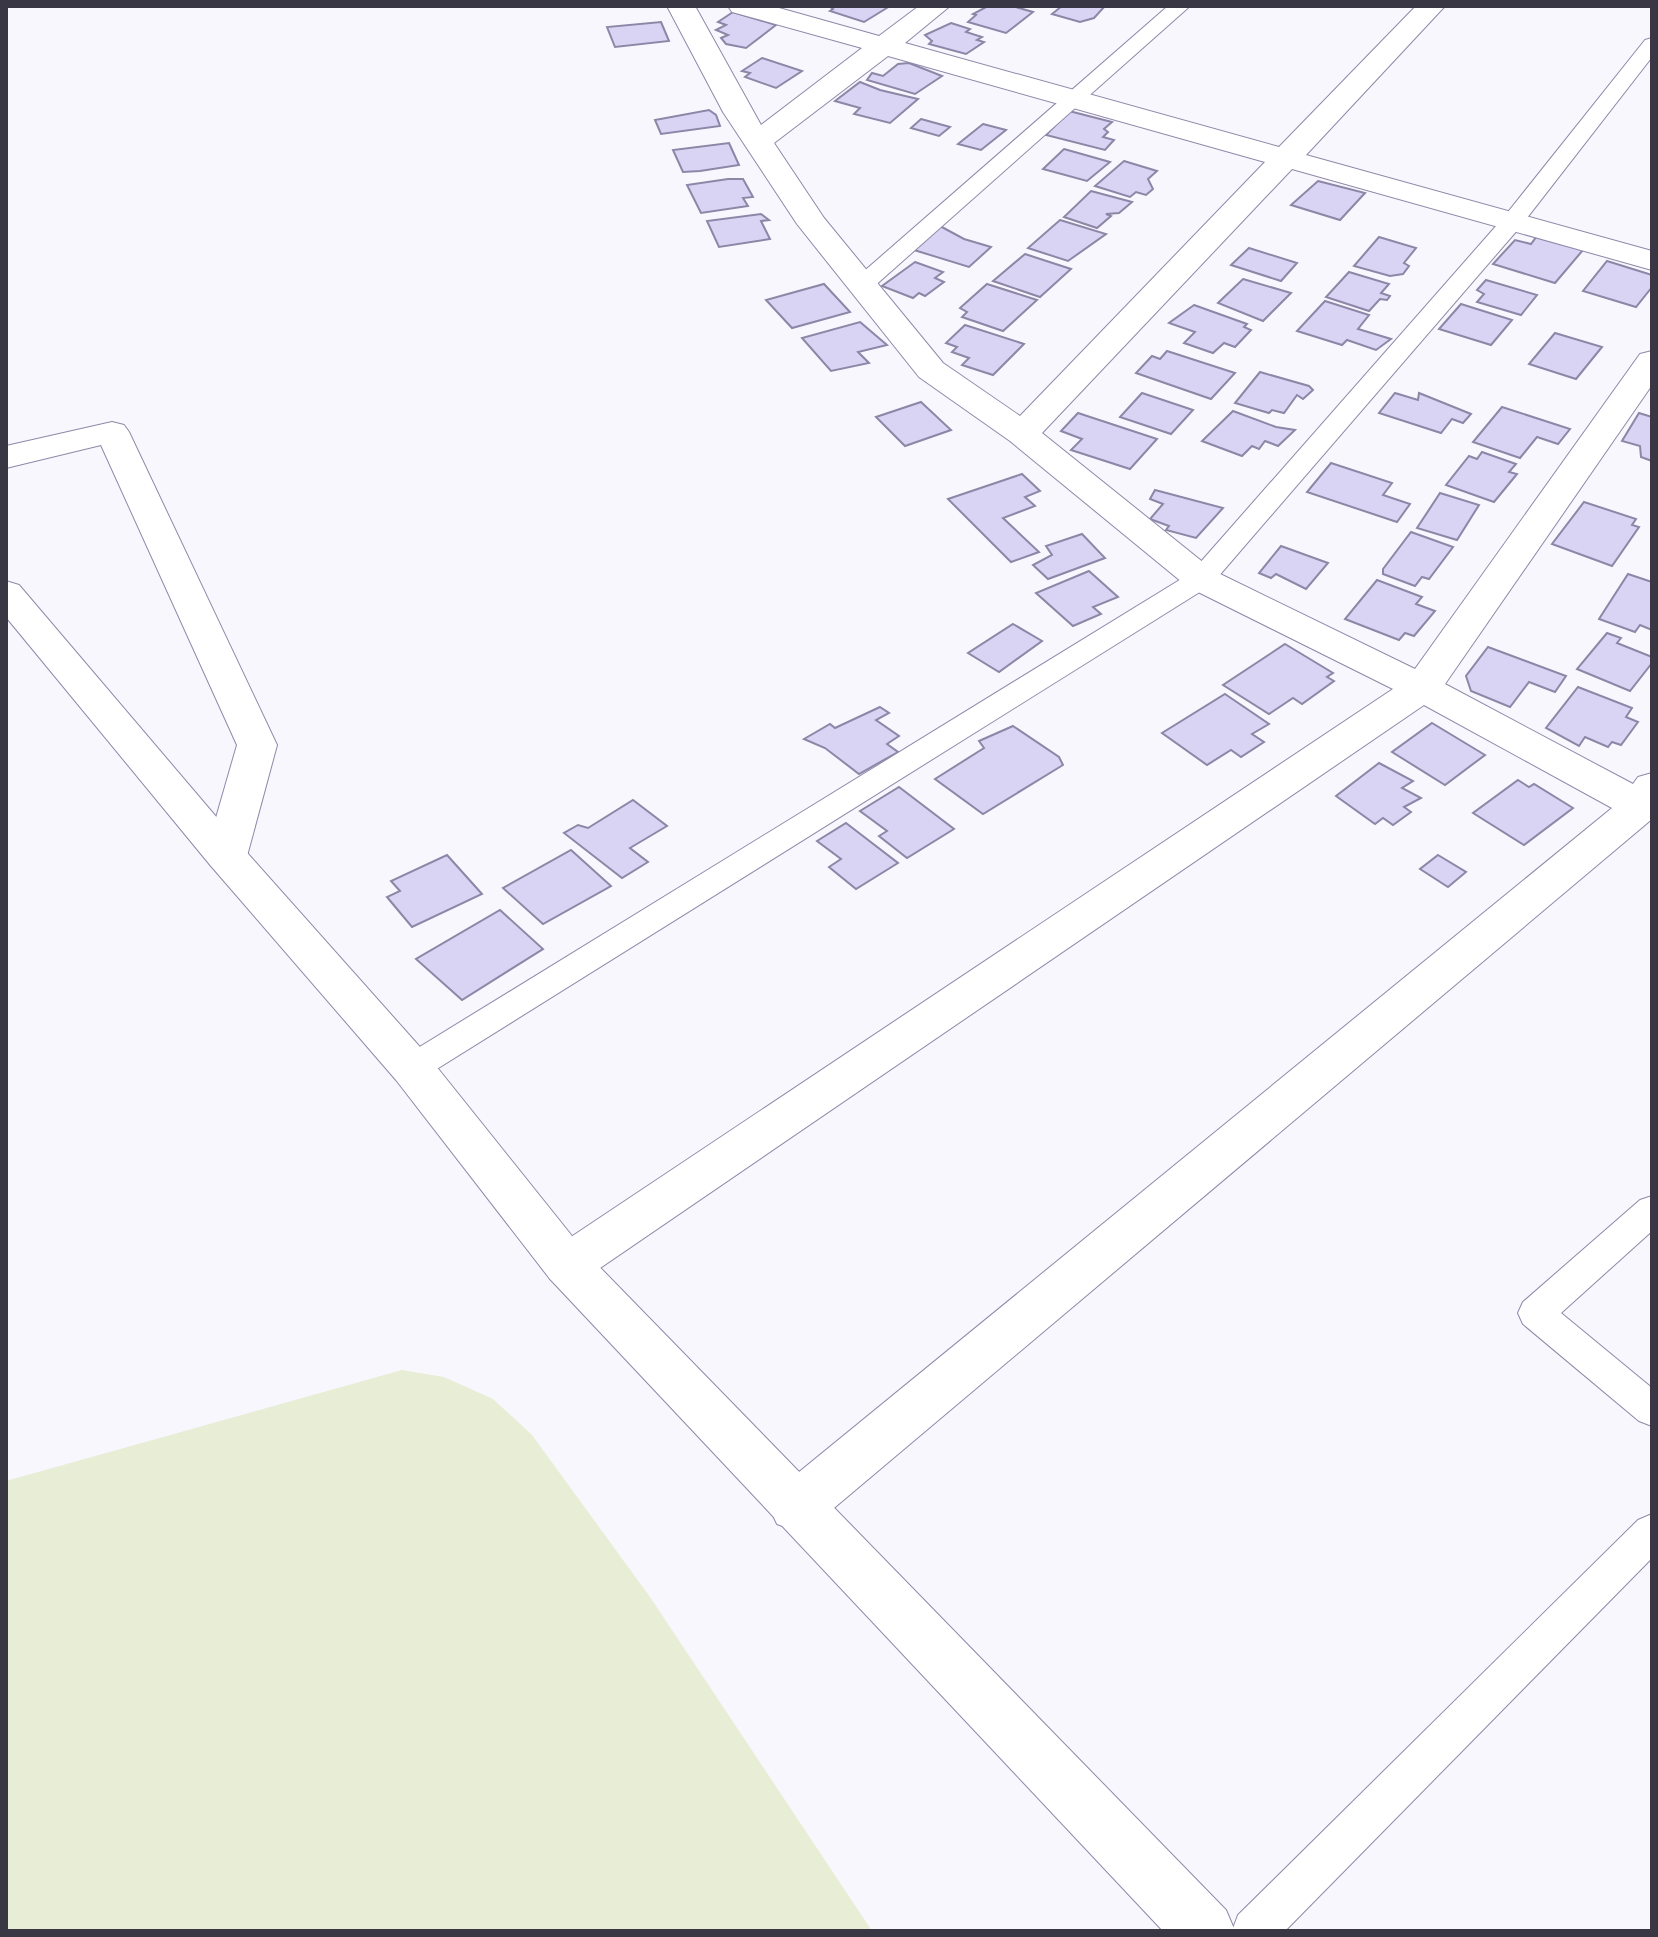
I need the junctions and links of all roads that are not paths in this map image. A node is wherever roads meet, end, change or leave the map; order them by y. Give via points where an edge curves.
1 (681, 6) edge
2 (742, 6) edge
3 (936, 6) edge
4 (1180, 6) edge
5 (1431, 6) edge
6 (1652, 44) edge
7 (884, 46) junction
8 (1074, 99) junction
9 (758, 141) junction
10 (1285, 158) junction
11 (1512, 222) junction
12 (1652, 261) edge
13 (862, 285) junction
14 (1652, 361) edge
15 (1022, 434) junction
16 (6, 457) edge
17 (1201, 579) junction
18 (6, 593) edge
19 (1422, 688) junction
20 (1648, 797) edge
21 (226, 856) junction
22 (412, 1068) junction
23 (1652, 1210) edge
24 (567, 1265) junction
25 (1652, 1410) edge
26 (796, 1507) junction
27 (1652, 1532) edge
28 (1205, 1931) edge
29 (1254, 1931) edge

1 - 9 street
2 - 7 street
3 - 7 street
4 - 8 lane
5 - 10 street
6 - 11 lane
7 - 8 street
7 - 9 street
8 - 10 street
8 - 13 lane
9 - 13 street via 813,224
10 - 11 street
10 - 15 street
11 - 12 street
11 - 17 lane
13 - 15 street via 931,370
14 - 19 street
15 - 17 street
16 - 21 street via 112,432 257,745
17 - 19 street
17 - 22 lane
18 - 21 street
19 - 20 street
19 - 24 street
20 - 26 street
21 - 22 street
22 - 24 street
23 - 25 lane via 1536,1313
24 - 26 street
26 - 28 street
27 - 29 lane

